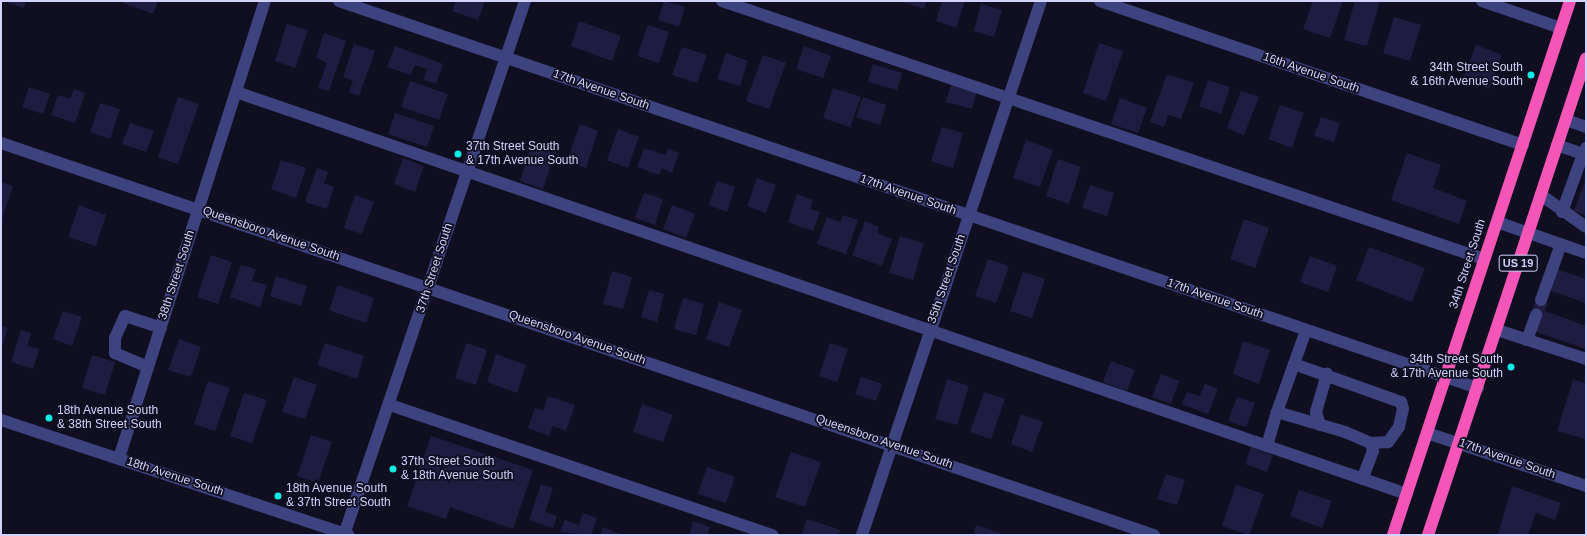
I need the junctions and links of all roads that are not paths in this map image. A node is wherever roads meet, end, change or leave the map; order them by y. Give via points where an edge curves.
1 (265, 1) edge
2 (338, 1) edge
3 (525, 1) edge
4 (722, 1) edge
5 (1041, 1) edge
6 (1100, 1) edge
7 (1482, 1) edge
8 (1570, 1) edge
9 (1561, 28) junction
10 (505, 58) junction
11 (1586, 58) edge
12 (236, 92) junction
13 (1008, 98) junction
14 (1566, 120) junction
15 (1586, 127) edge
16 (1, 143) edge
17 (1522, 145) junction
18 (1557, 145) junction
19 (1585, 151) edge
20 (467, 172) junction
21 (1541, 195) junction
22 (198, 210) junction
23 (1562, 212) junction
24 (969, 215) junction
25 (1497, 222) junction
26 (1586, 227) edge
27 (1528, 233) junction
28 (1561, 244) junction
29 (1586, 253) edge
30 (1484, 259) junction
31 (428, 288) junction
32 (1541, 300) dead end
33 (1536, 314) dead end
34 (161, 328) junction
35 (930, 330) junction
36 (1306, 330) junction
37 (1496, 330) junction
38 (1527, 340) junction
39 (1586, 359) edge
40 (1294, 364) junction
41 (148, 367) junction
42 (1327, 374) junction
43 (1446, 377) junction
44 (1478, 388) junction
45 (390, 405) junction
46 (1276, 412) junction
47 (1, 420) edge
48 (1320, 425) junction
49 (1427, 433) junction
50 (1371, 443) junction
51 (1459, 443) junction
52 (892, 444) junction
53 (1267, 446) junction
54 (119, 458) junction
55 (1362, 478) junction
56 (1586, 486) edge
57 (1407, 494) junction
58 (345, 535) edge
59 (772, 535) edge
60 (862, 535) edge
61 (1154, 535) edge
62 (1393, 535) edge
63 (1428, 535) edge

1 - 12 street, 38th Street South
2 - 10 street, 17th Avenue South
3 - 10 street, 37th Street South
4 - 13 street
5 - 13 street, 35th Street South
6 - 17 street, 16th Avenue South
7 - 9 street
8 - 9 highway, 34th Street South / US 19
9 - 17 highway, 34th Street South / US 19
10 - 20 street, 37th Street South
10 - 24 street, 17th Avenue South
11 - 14 highway, US 19
12 - 20 street
12 - 22 street, 38th Street South
13 - 24 street, 35th Street South
13 - 30 street
14 - 15 street
14 - 18 highway, US 19
16 - 22 street, Queensboro Avenue South
17 - 25 highway, 34th Street South / US 19
18 - 19 street
18 - 21 highway, US 19
19 - 23 street
20 - 31 street, 37th Street South
20 - 35 street
21 - 23 street
21 - 27 highway, US 19
22 - 31 street, Queensboro Avenue South
22 - 34 street, 38th Street South
23 - 26 street
24 - 35 street, 35th Street South
24 - 36 street, 17th Avenue South
25 - 27 street
25 - 30 highway, 34th Street South / US 19
27 - 28 street
27 - 37 highway, US 19
28 - 29 street
28 - 32 street
30 - 43 highway, 34th Street South / US 19
31 - 45 street, 37th Street South
31 - 52 street, Queensboro Avenue South
33 - 38 street
34 - 41 street, 38th Street South
34 - 41 street via 125,316 115,338 115,353
35 - 52 street, 35th Street South
35 - 53 street
36 - 40 street
36 - 43 street, 17th Avenue South
37 - 38 street
37 - 44 highway, US 19
38 - 39 street
40 - 42 street
40 - 46 street
41 - 54 street, 38th Street South
42 - 48 street via 1316,412
42 - 50 street via 1401,402 1403,409 1399,427 1388,442
43 - 44 street, 17th Avenue South
43 - 49 highway, 34th Street South / US 19
44 - 51 highway, US 19
45 - 58 street, 37th Street South
45 - 59 street
46 - 48 street
46 - 53 street
47 - 54 street, 18th Avenue South
48 - 50 street
49 - 51 street, 17th Avenue South
49 - 57 highway, 34th Street South / US 19
50 - 55 street via 1373,451
51 - 56 street, 17th Avenue South
51 - 63 highway, US 19
52 - 60 street, 35th Street South
52 - 61 street, Queensboro Avenue South
53 - 55 street
54 - 58 street, 18th Avenue South
55 - 57 street
57 - 62 highway, 34th Street South / US 19

